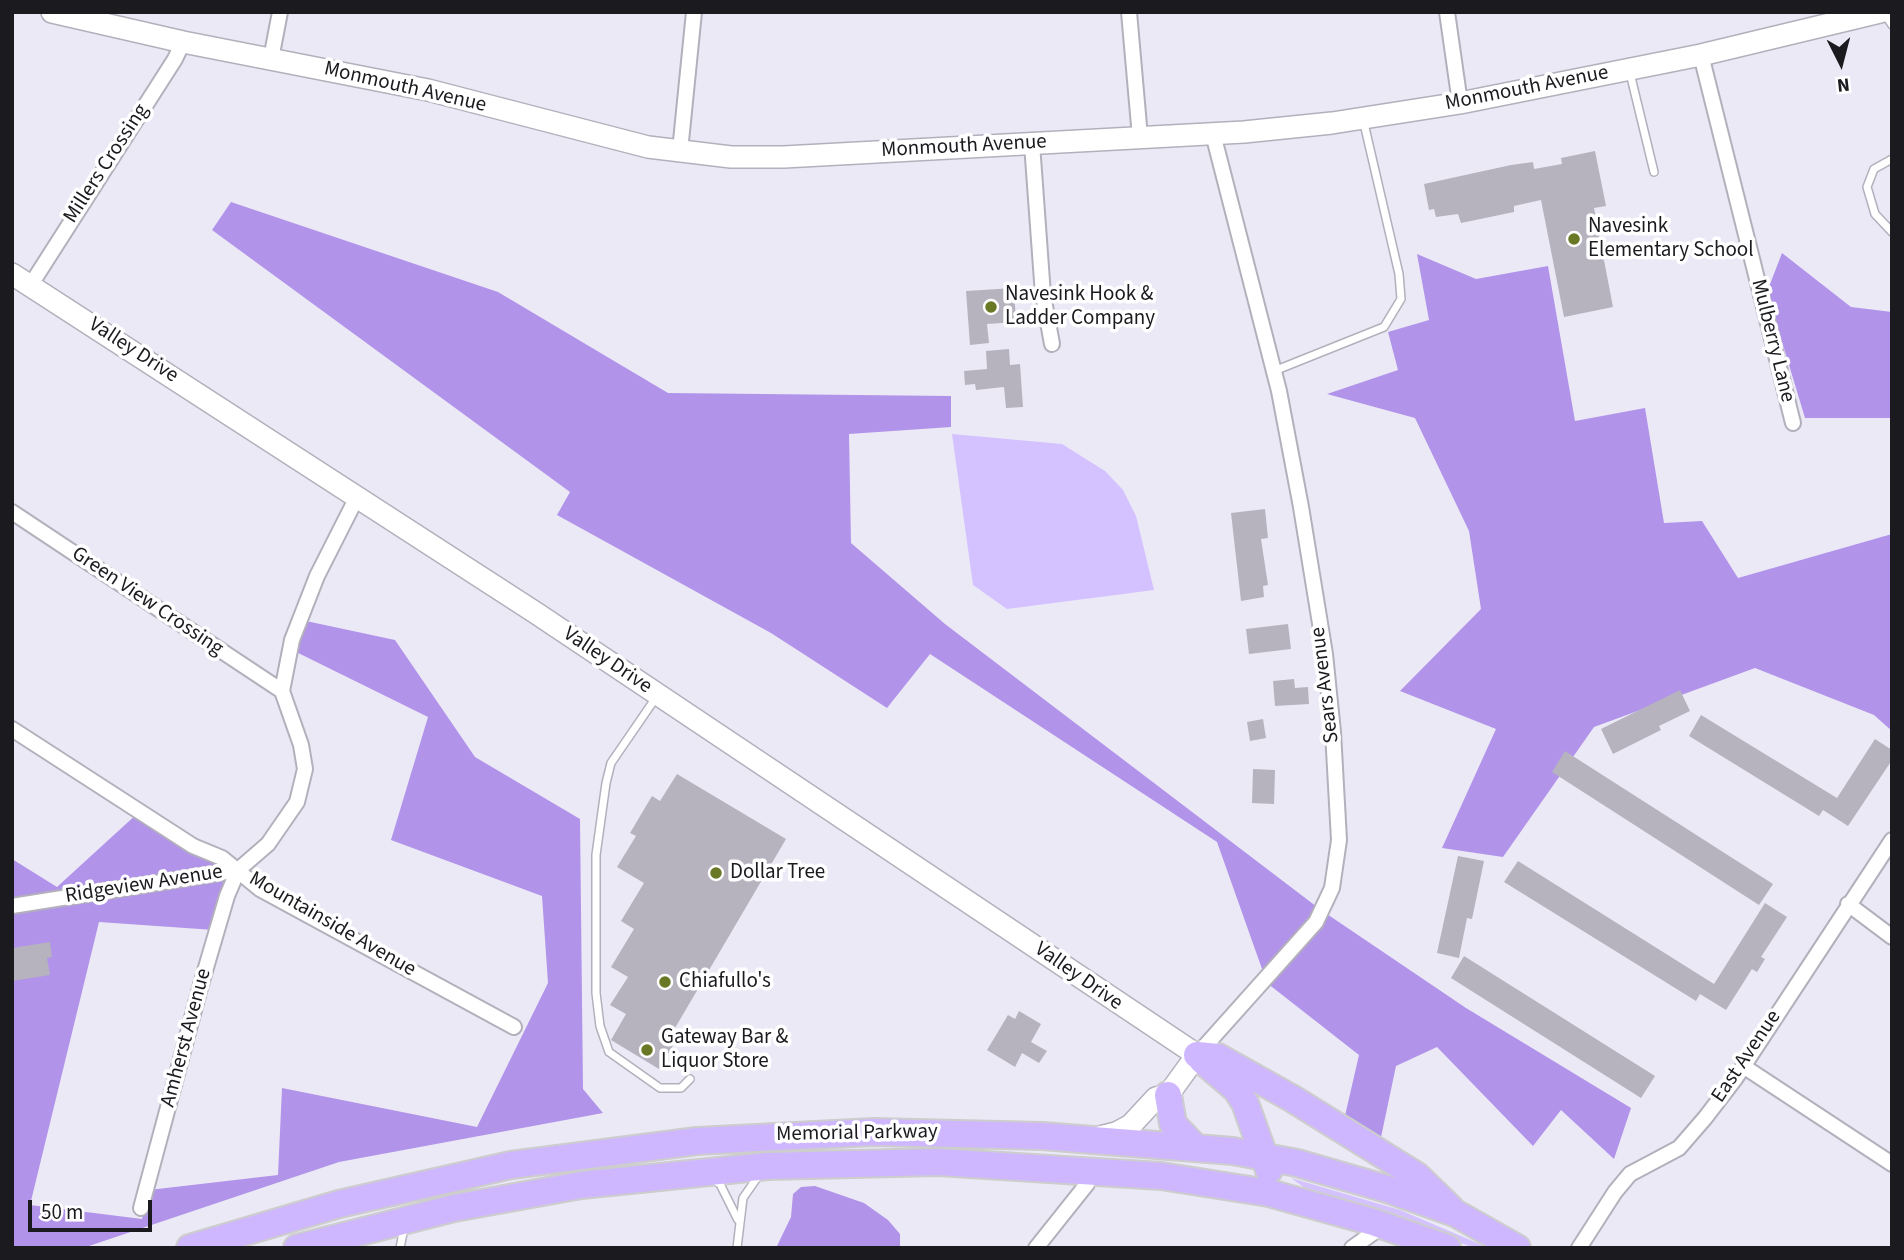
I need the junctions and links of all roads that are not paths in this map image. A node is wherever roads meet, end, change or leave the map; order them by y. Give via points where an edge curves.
1 (52, 12) edge
2 (280, 12) edge
3 (694, 12) edge
4 (1129, 12) edge
5 (1447, 12) edge
6 (1882, 12) edge
7 (1892, 25) edge
8 (183, 42) junction
9 (1701, 55) junction
10 (271, 58) junction
11 (1629, 69) junction
12 (1460, 103) junction
13 (1363, 117) junction
14 (1213, 134) junction
15 (1140, 137) junction
16 (1032, 144) junction
17 (680, 151) junction
18 (1892, 159) edge
19 (1654, 172) dead end
20 (1892, 232) edge
21 (21, 280) edge
22 (1052, 344) dead end
23 (1274, 371) junction
24 (1793, 423) dead end
25 (357, 497) junction
26 (12, 512) edge
27 (282, 691) junction
28 (657, 695) junction
29 (12, 729) edge
30 (1892, 840) edge
31 (238, 870) junction
32 (1849, 904) junction
33 (12, 906) edge
34 (1892, 937) edge
35 (514, 1027) dead end
36 (1197, 1055) junction
37 (1743, 1066) junction
38 (690, 1079) dead end
39 (1168, 1095) junction
40 (1091, 1140) junction
41 (1194, 1146) junction
42 (1264, 1157) junction
43 (1892, 1164) edge
44 (768, 1166) junction
45 (1088, 1170) junction
46 (701, 1171) junction
47 (1284, 1196) junction
48 (141, 1208) dead end
49 (1455, 1213) junction
50 (407, 1219) junction
51 (738, 1221) junction
52 (1384, 1225) junction
53 (190, 1248) edge
54 (297, 1248) edge
55 (400, 1248) edge
56 (737, 1248) edge
57 (1036, 1248) edge
58 (1352, 1248) edge
59 (1447, 1248) edge
60 (1517, 1248) edge
61 (1579, 1248) edge

1 - 8 street, Monmouth Avenue
2 - 10 street
3 - 17 street
4 - 15 street
5 - 12 street
6 - 7 lane
6 - 9 street, Monmouth Avenue
8 - 10 street, Monmouth Avenue
8 - 21 street, Millers Crossing
9 - 11 street, Monmouth Avenue
9 - 24 street, Mulberry Lane
10 - 17 street, Monmouth Avenue via 428,90 607,137
11 - 12 street, Monmouth Avenue
11 - 19 lane
12 - 13 street, Monmouth Avenue
13 - 14 street, Monmouth Avenue
13 - 23 lane via 1401,299 1384,327
14 - 15 street, Monmouth Avenue
14 - 23 street, Sears Avenue
15 - 16 street, Monmouth Avenue
16 - 17 street, Monmouth Avenue via 784,157
16 - 22 street via 1043,295
18 - 20 lane via 1874,169 1867,187 1875,214
21 - 25 street, Valley Drive
23 - 36 street, Sears Avenue via 1325,654 1339,840 1332,888 1316,922
25 - 27 street via 300,615
25 - 28 street, Valley Drive
26 - 27 street, Green View Crossing
27 - 31 street, Ridgeview Avenue via 301,745 303,787 284,826
28 - 36 street, Valley Drive
28 - 38 lane via 611,763 606,783 596,855 596,993 608,1052 660,1088 681,1088
29 - 31 street, Mountainside Avenue
30 - 32 street, East Avenue
31 - 33 street, Ridgeview Avenue
31 - 35 street, Mountainside Avenue via 260,889
31 - 48 street, Amherst Avenue via 200,988
32 - 34 street
32 - 37 street, East Avenue
36 - 39 street, Sears Avenue
36 - 42 highway via 1236,1089
36 - 49 highway via 1218,1056 1293,1099 1418,1177
37 - 43 street
37 - 61 street, East Avenue via 1686,1143 1630,1174
39 - 40 street, Sears Avenue via 1156,1098 1131,1125
39 - 41 highway via 1173,1124
40 - 41 highway, Memorial Parkway
40 - 53 highway, Memorial Parkway via 874,1132 623,1148 398,1189
41 - 42 highway, Memorial Parkway
42 - 47 highway
42 - 49 highway, Memorial Parkway via 1345,1176
44 - 45 highway, Memorial Parkway via 938,1161
44 - 46 highway, Memorial Parkway
44 - 51 lane via 751,1183
45 - 47 highway, Memorial Parkway via 1161,1176
45 - 57 street via 1087,1184
46 - 50 highway, Memorial Parkway via 539,1192
46 - 51 lane via 720,1184
47 - 52 highway, Memorial Parkway
49 - 60 highway, Memorial Parkway
50 - 54 highway, Memorial Parkway
50 - 55 lane
51 - 56 lane
52 - 58 street
52 - 59 highway, Memorial Parkway

